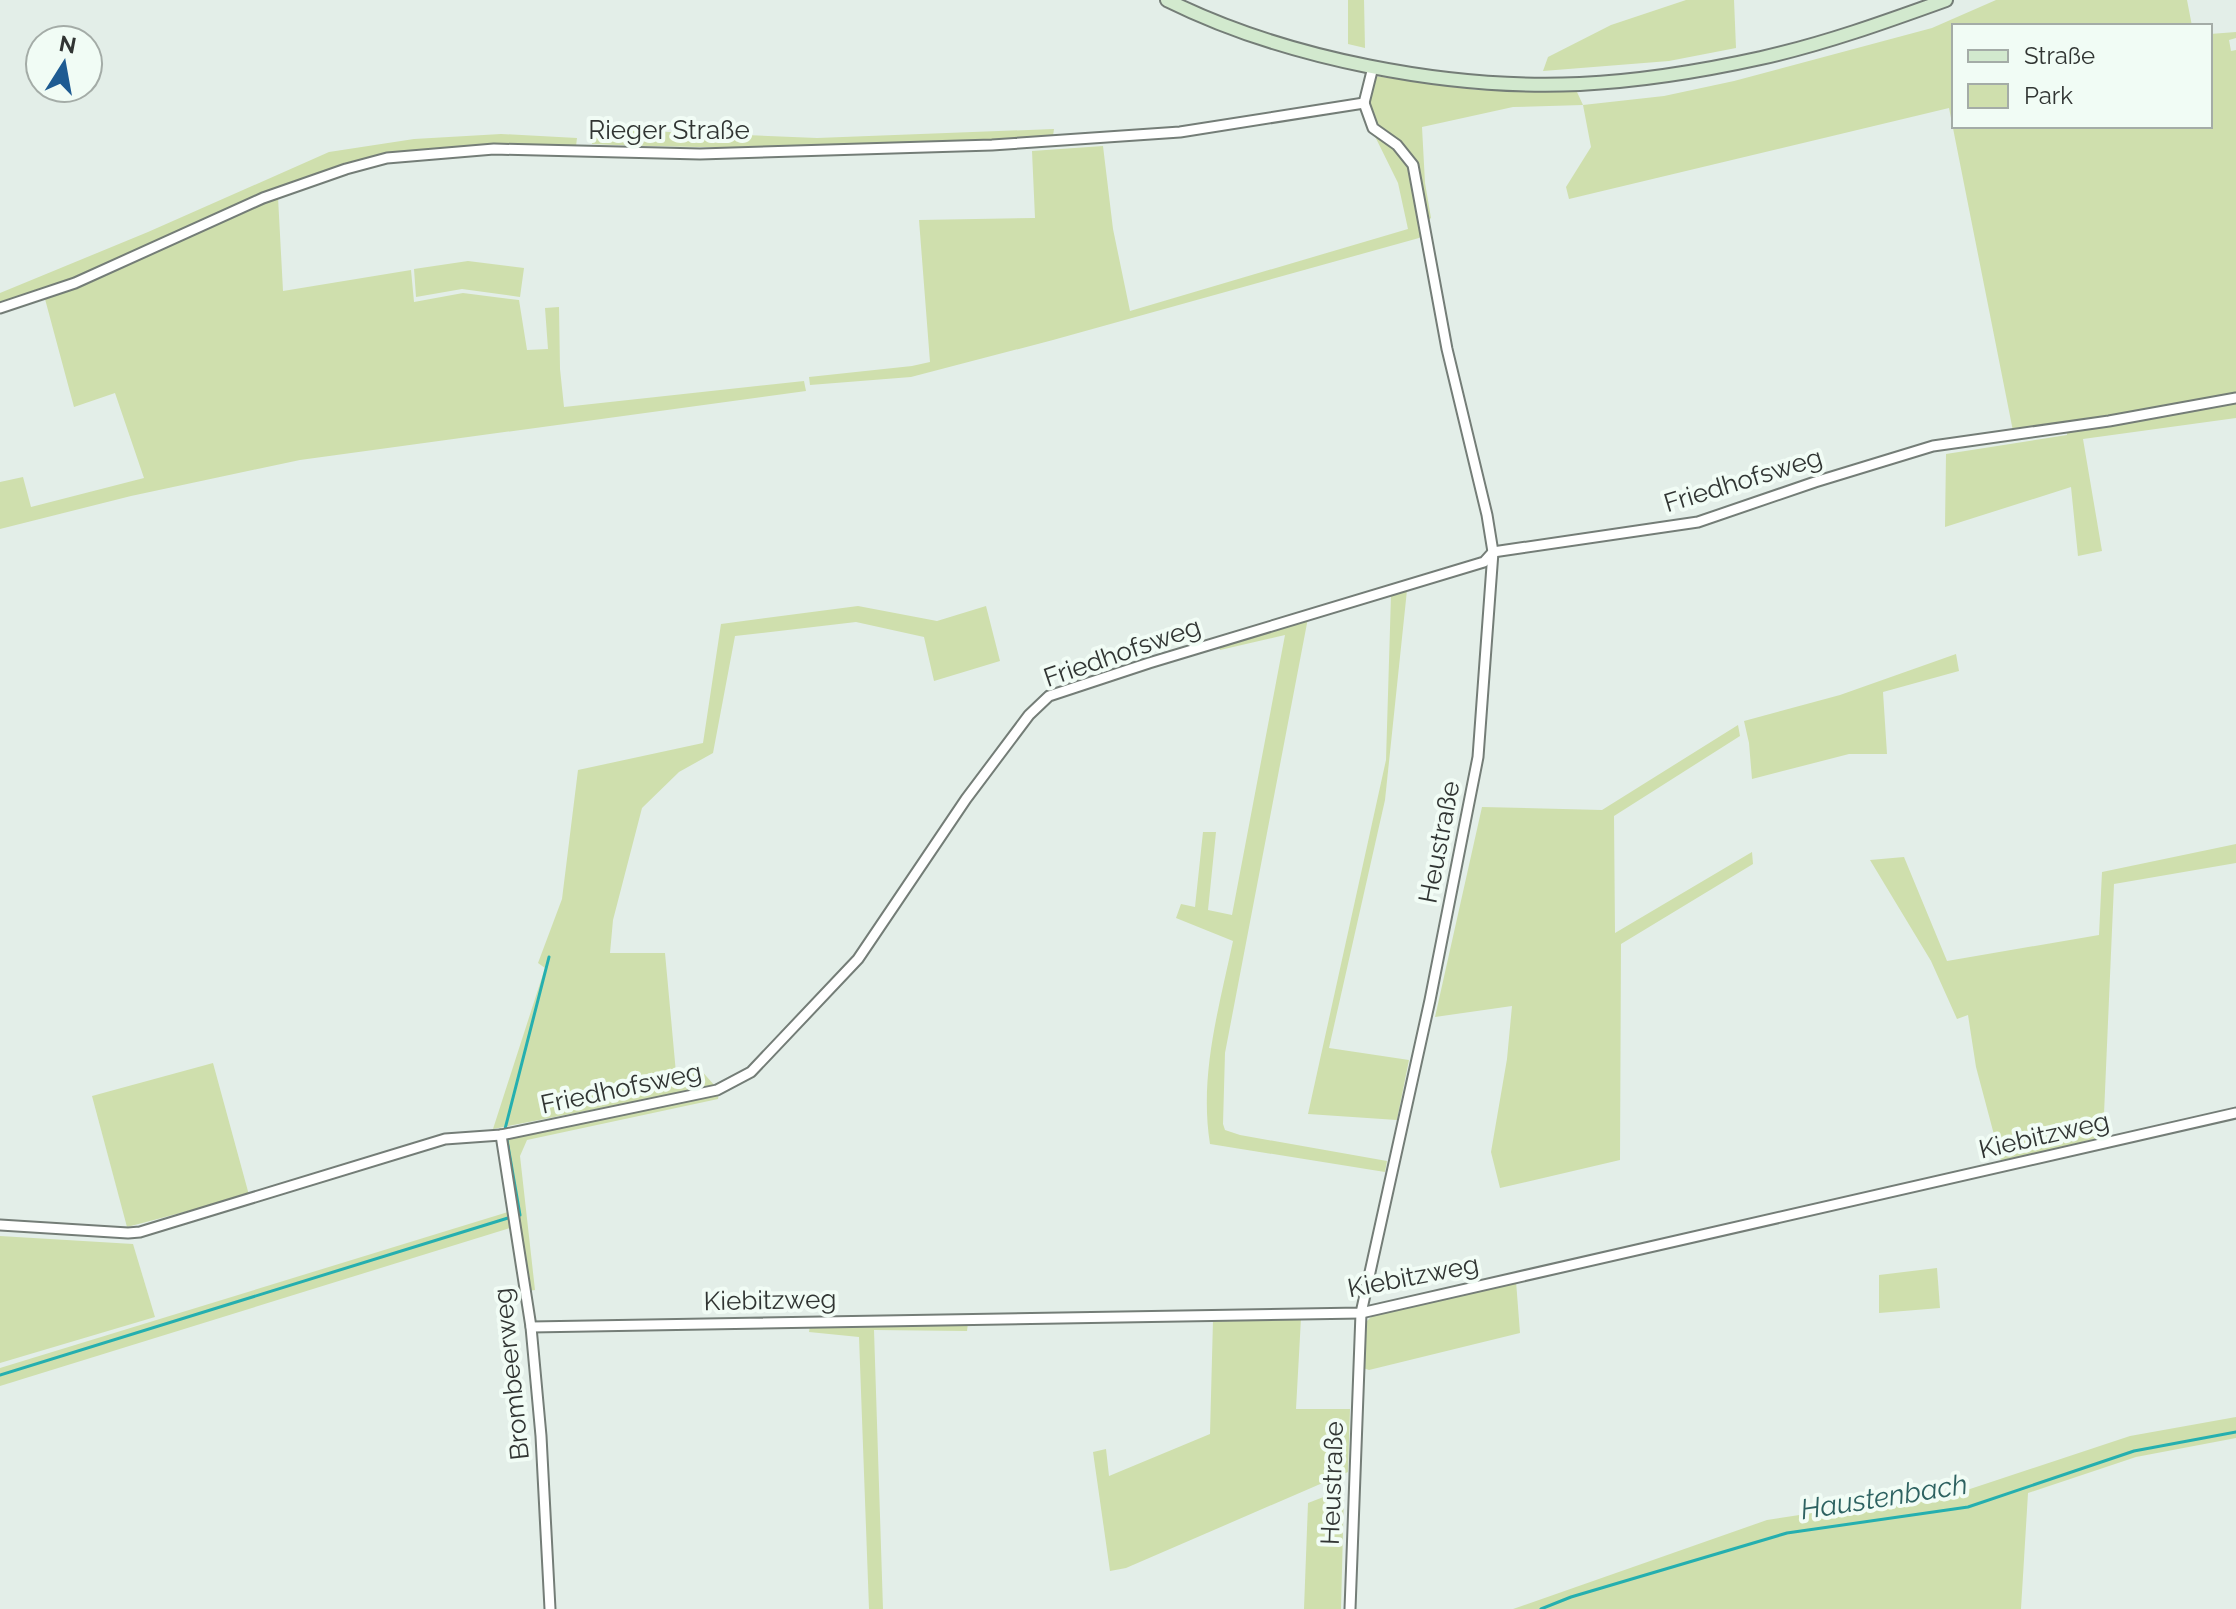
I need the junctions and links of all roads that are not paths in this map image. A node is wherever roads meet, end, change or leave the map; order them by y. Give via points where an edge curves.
1 (1167, 0) edge
2 (1946, 0) edge
3 (1373, 67) junction
4 (1364, 103) junction
5 (0, 308) edge
6 (2236, 398) edge
7 (1493, 552) junction
8 (2236, 1113) edge
9 (501, 1135) junction
10 (0, 1225) edge
11 (1361, 1313) junction
12 (531, 1327) junction
13 (550, 1609) edge
14 (1350, 1609) edge

1 - 3 main road via 1225,26
2 - 3 main road via 1762,58 1671,75 1579,84 1477,81
3 - 4 street
4 - 5 street, Rieger Straße via 1180,132 992,145 700,154 494,149 387,158 263,198 75,283
4 - 7 street, Heustraße via 1373,128 1413,165
6 - 7 street, Friedhofsweg via 1933,446 1698,522
7 - 9 street, Friedhofsweg via 1484,562 1049,696 966,799 858,959 751,1072 717,1090
7 - 11 street, Heustraße via 1478,757
8 - 11 street, Kiebitzweg
9 - 10 street, Friedhofsweg via 445,1139 140,1232
9 - 12 street, Brombeerweg
11 - 12 street, Kiebitzweg
11 - 14 street, Heustraße
12 - 13 street, Brombeerweg

